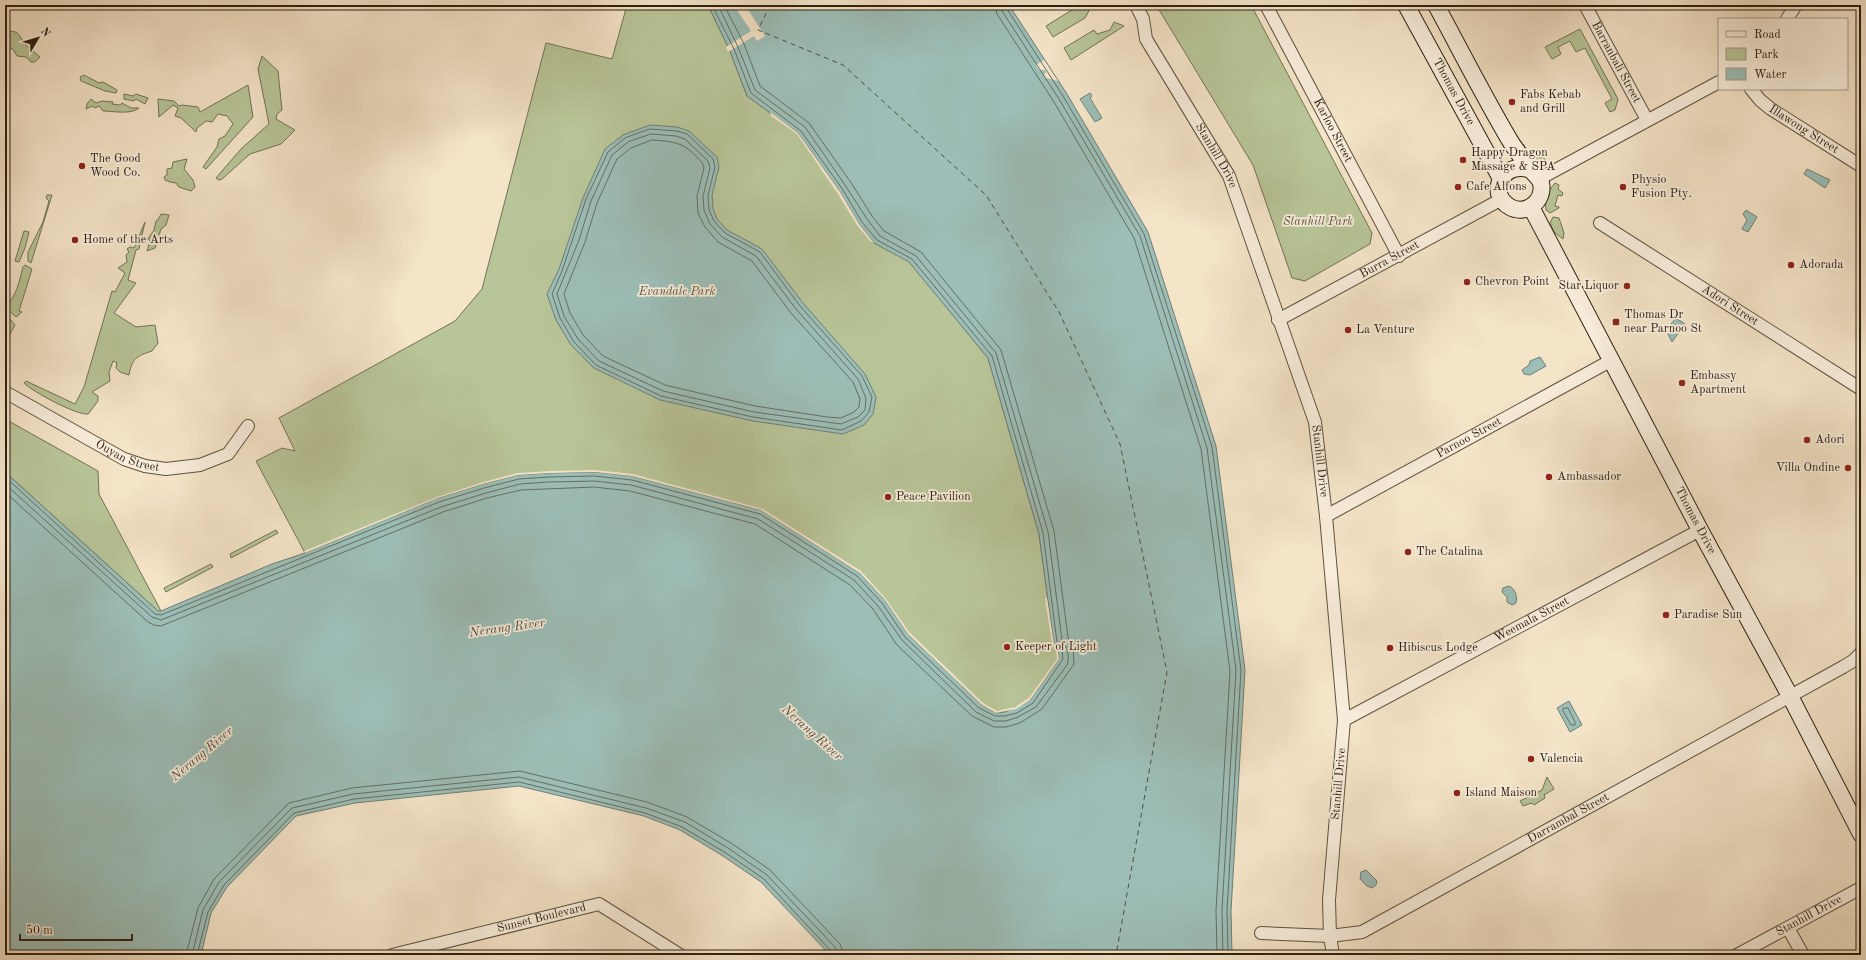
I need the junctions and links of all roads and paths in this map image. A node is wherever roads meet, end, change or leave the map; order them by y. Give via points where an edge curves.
1 (1136, 5) edge
2 (1266, 5) edge
3 (1406, 5) edge
4 (1436, 5) edge
5 (1585, 5) edge
6 (1796, 5) edge
7 (1788, 18) edge
8 (1718, 83) edge
9 (1752, 90) edge
10 (1647, 120) junction
11 (1861, 166) edge
12 (1535, 174) junction
13 (1501, 179) junction
14 (1502, 199) junction
15 (1531, 207) junction
16 (1600, 223) dead end
17 (1399, 256) junction
18 (1278, 320) junction
19 (1612, 360) junction
20 (1861, 389) edge
21 (5, 392) edge
22 (248, 426) dead end
23 (1326, 516) junction
24 (1700, 530) junction
25 (1861, 653) edge
26 (1790, 696) junction
27 (1344, 720) junction
28 (1861, 834) edge
29 (1861, 888) edge
30 (1788, 928) junction
31 (1261, 933) dead end
32 (1330, 936) junction
33 (392, 955) edge
34 (680, 955) edge
35 (1333, 955) edge
36 (1737, 955) edge
37 (1804, 955) edge

1 - 18 street, Stanhill Drive via 1143,19 1146,39 1229,176
2 - 17 street, Karloo Street
3 - 13 main road, Thomas Drive
4 - 12 main road via 1513,144
5 - 10 street, Barranbali Street
6 - 7 street
8 - 10 street
9 - 11 street, Illawong Street via 1770,109
10 - 12 street
12 - 13 main road via 1524,167 1511,169
12 - 15 main road via 1541,184 1540,196
13 - 14 main road, Thomas Drive via 1499,189
14 - 15 main road via 1511,208 1518,210
14 - 17 street, Burra Street
15 - 19 main road, Thomas Drive
16 - 20 street, Adori Street
17 - 18 street, Burra Street
18 - 23 street, Stanhill Drive via 1315,422
19 - 23 street, Parnoo Street
19 - 24 main road, Thomas Drive
21 - 22 street, Ouyan Street via 124,459 166,469 200,465 228,454
23 - 27 street, Stanhill Drive
24 - 26 main road, Thomas Drive
24 - 27 street, Weemala Street
25 - 26 street, Darrambal Street via 1843,668
26 - 28 main road, Thomas Drive
26 - 32 street, Darrambal Street via 1362,932
27 - 32 street, Stanhill Drive via 1329,900
29 - 30 street, Stanhill Drive
30 - 36 street, Stanhill Drive
30 - 37 street
31 - 32 street, Darrambal Street
32 - 35 street, Stanhill Drive
33 - 34 street, Sunset Boulevard via 599,904

